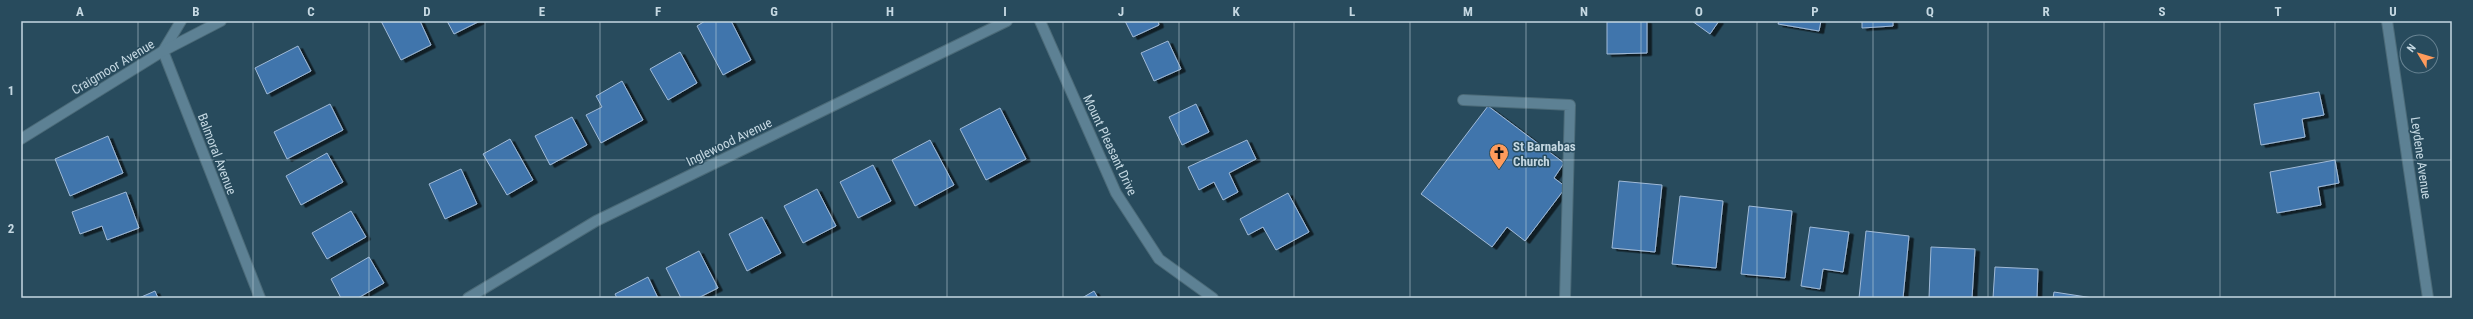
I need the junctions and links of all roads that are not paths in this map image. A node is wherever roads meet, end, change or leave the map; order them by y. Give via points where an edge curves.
1 (181, 21) edge
2 (221, 21) edge
3 (1007, 21) edge
4 (1040, 21) edge
5 (2387, 21) edge
6 (163, 51) junction
7 (1464, 100) dead end
8 (21, 138) edge
9 (260, 298) edge
10 (468, 298) edge
11 (1212, 298) edge
12 (1565, 298) edge
13 (2428, 298) edge

1 - 6 street
2 - 6 street, Craigmoor Avenue
3 - 10 street, Inglewood Avenue via 596,221
4 - 11 street, Mount Pleasant Drive via 1116,193 1159,259
5 - 13 street, Leydene Avenue
6 - 8 street, Craigmoor Avenue
6 - 9 street, Balmoral Avenue
7 - 12 street via 1570,105

